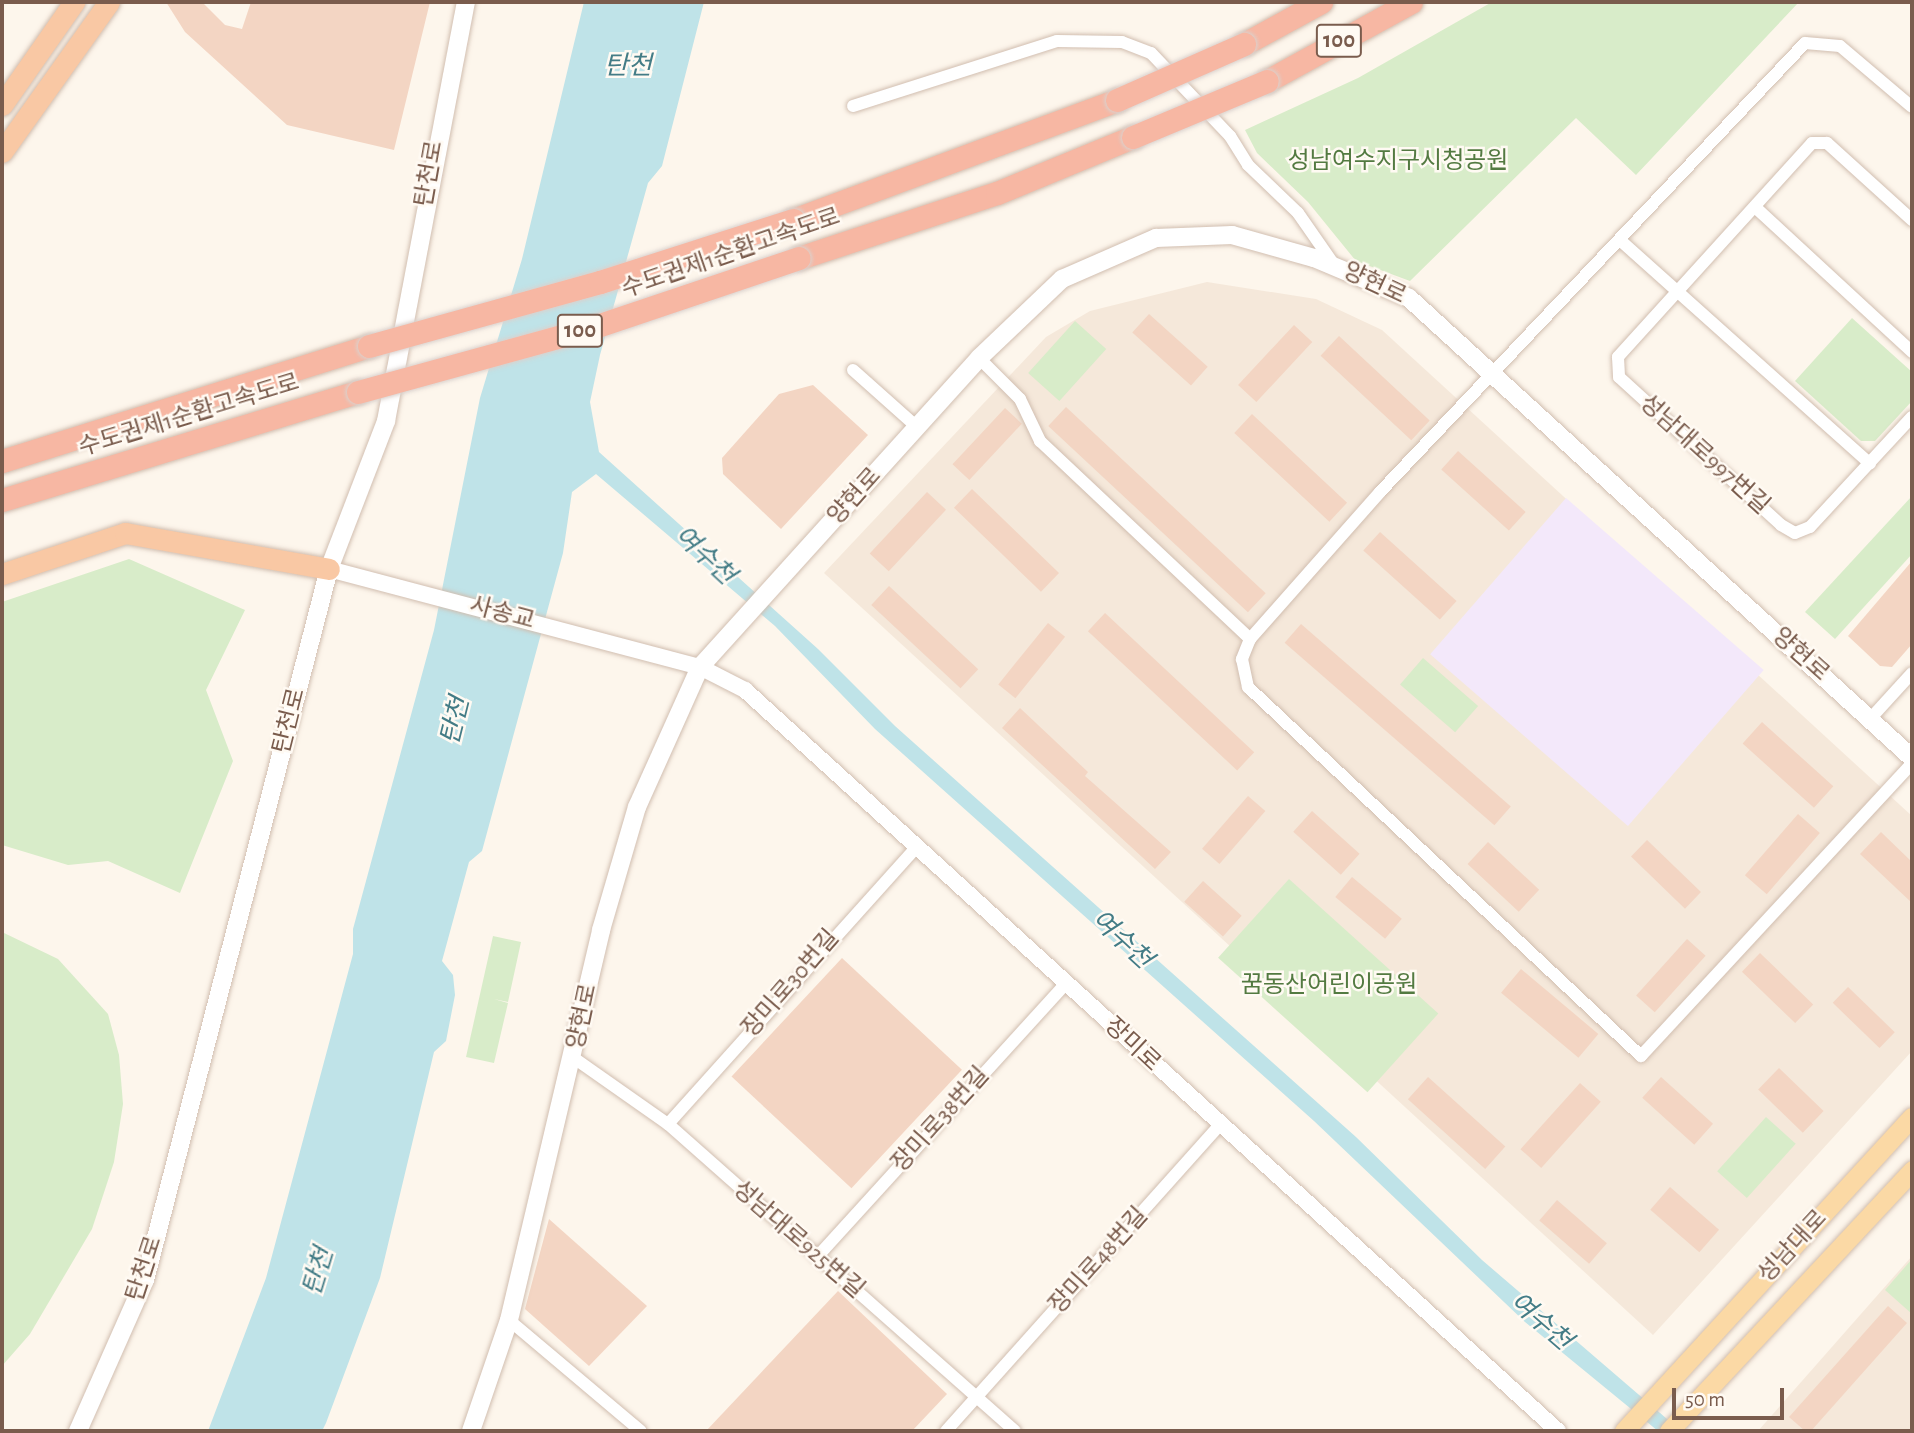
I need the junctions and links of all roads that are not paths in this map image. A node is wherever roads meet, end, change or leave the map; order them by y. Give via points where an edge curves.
1 (74, 2) edge
2 (109, 2) edge
3 (466, 2) edge
4 (1321, 2) edge
5 (1410, 2) edge
6 (2, 105) edge
7 (853, 106) dead end
8 (1912, 107) edge
9 (2, 152) edge
10 (1755, 207) junction
11 (1912, 220) edge
12 (1621, 241) junction
13 (1335, 267) junction
14 (1678, 292) junction
15 (1912, 352) edge
16 (979, 358) junction
17 (853, 370) dead end
18 (1493, 376) junction
19 (1912, 417) edge
20 (918, 427) junction
21 (2, 461) edge
22 (1870, 464) junction
23 (2, 500) edge
24 (329, 569) junction
25 (2, 574) edge
26 (1250, 639) junction
27 (700, 667) junction
28 (1912, 673) edge
29 (1870, 719) junction
30 (1912, 761) edge
31 (917, 846) junction
32 (1065, 984) junction
33 (574, 1058) junction
34 (1912, 1117) edge
35 (668, 1124) junction
36 (1219, 1126) junction
37 (1912, 1170) edge
38 (817, 1257) junction
39 (509, 1320) junction
40 (978, 1397) junction
41 (78, 1431) edge
42 (471, 1431) edge
43 (641, 1431) edge
44 (946, 1431) edge
45 (1015, 1431) edge
46 (1558, 1431) edge
47 (1624, 1431) edge
48 (1668, 1431) edge

1 - 6 highway
2 - 9 highway
3 - 24 main road, 탄천로 via 386,421
4 - 21 highway, 수도권제1순환고속도로 / 100, bridge via 1244,44 1117,100 793,220
5 - 23 highway, 수도권제1순환고속도로 / 100, bridge via 1268,81 997,193 591,328 358,392
7 - 13 street via 1057,41 1122,42 1151,53 1248,165 1298,214
8 - 12 street via 1840,47 1805,43
10 - 11 street, 성남대로997번길 via 1812,143 1827,143
10 - 14 street, 성남대로997번길
10 - 15 street
12 - 14 street
12 - 18 street
13 - 16 main road, 양현로 via 1232,235 1156,238 1062,279
13 - 18 main road, 양현로 via 1409,298
14 - 22 street
14 - 22 street, 성남대로997번길 via 1618,357 1619,377 1781,526 1796,533 1810,527
16 - 20 main road, 양현로
16 - 26 street via 1020,399 1040,441
17 - 20 street
18 - 26 street
18 - 29 main road, 양현로
19 - 22 street, 성남대로997번길
20 - 27 main road, 양현로
24 - 25 highway via 124,533
24 - 27 street, 사송교
24 - 41 main road, 탄천로 via 145,1280
26 - 30 street via 1242,659 1248,687 1641,1056
27 - 31 street, 장미로 via 745,690
27 - 33 main road, 양현로 via 637,807 601,930
28 - 29 street
29 - 30 main road, 양현로
31 - 32 street, 장미로
31 - 35 street, 장미로30번길
32 - 36 street, 장미로
32 - 38 street, 장미로38번길
33 - 35 street, 성남대로925번길
33 - 39 main road, 양현로
34 - 47 main road, 성남대로
35 - 38 street, 성남대로925번길
36 - 40 street, 장미로48번길
36 - 46 street, 장미로
37 - 48 main road, 성남대로
38 - 40 street, 성남대로925번길
39 - 42 main road, 양현로
39 - 43 street
40 - 44 street, 장미로48번길
40 - 45 street, 성남대로925번길

